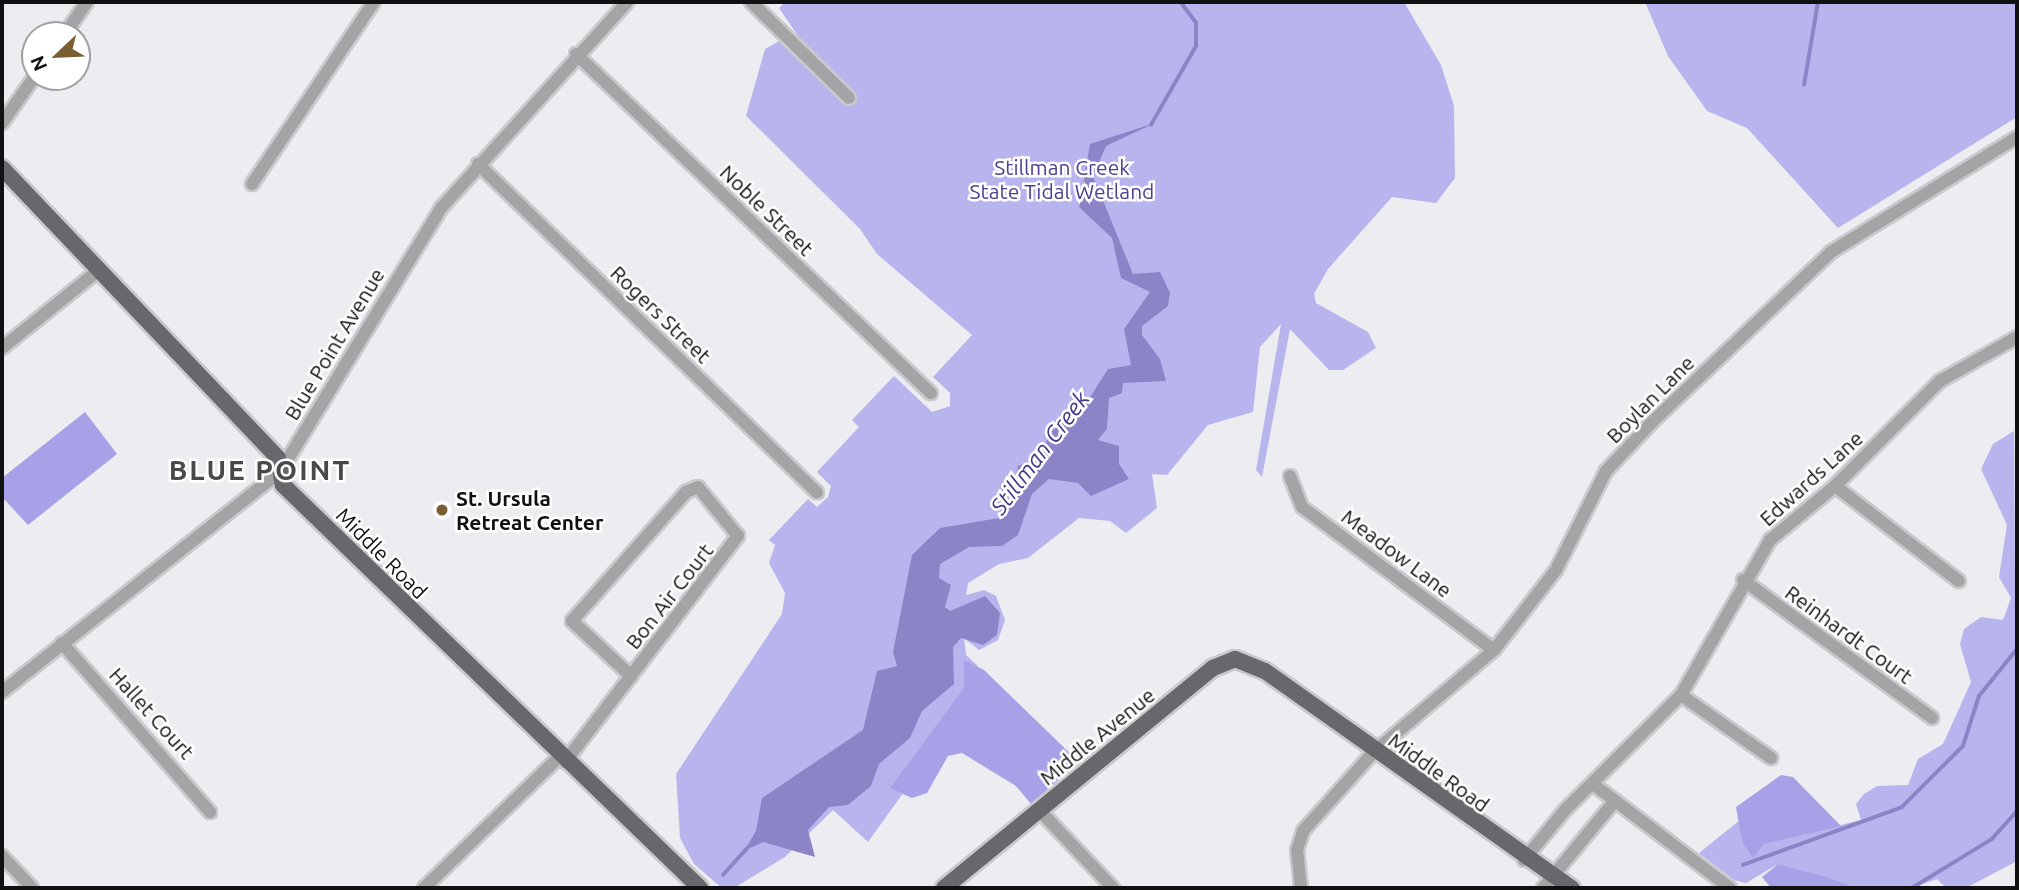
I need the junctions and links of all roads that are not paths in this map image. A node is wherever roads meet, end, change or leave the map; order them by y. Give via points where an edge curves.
1 (88, 2) edge
2 (374, 2) edge
3 (627, 2) edge
4 (751, 2) edge
5 (74, 21) edge
6 (576, 54) junction
7 (24, 91) edge
8 (849, 98) dead end
9 (2, 122) edge
10 (2017, 137) edge
11 (478, 164) junction
12 (2, 168) edge
13 (252, 184) dead end
14 (99, 270) junction
15 (2017, 337) edge
16 (2, 348) edge
17 (931, 393) dead end
18 (280, 472) junction
19 (1290, 476) dead end
20 (1835, 486) junction
21 (817, 492) dead end
22 (1742, 580) junction
23 (1959, 581) dead end
24 (62, 643) junction
25 (1494, 650) junction
26 (631, 676) junction
27 (1285, 685) joint
28 (2, 692) edge
29 (1681, 695) junction
30 (1932, 718) dead end
31 (1374, 752) junction
32 (1771, 758) dead end
33 (562, 759) junction
34 (1593, 784) junction
35 (1614, 802) junction
36 (1039, 810) junction
37 (210, 812) dead end
38 (2, 856) edge
39 (1524, 860) junction
40 (1555, 875) junction
41 (32, 888) edge
42 (424, 888) edge
43 (701, 888) edge
44 (944, 888) edge
45 (1113, 888) edge
46 (1301, 888) edge
47 (1543, 888) edge
48 (1572, 888) edge
49 (1730, 888) edge

1 - 5 street
2 - 13 street
3 - 6 street, Blue Point Avenue
4 - 8 street
6 - 11 street, Blue Point Avenue
6 - 17 street, Noble Street
7 - 9 street
10 - 25 street, Boylan Lane via 1831,252 1652,422 1606,471 1556,570
11 - 18 street, Blue Point Avenue via 409,257
11 - 21 street, Rogers Street
12 - 14 main road, Middle Road
14 - 16 street
14 - 18 main road, Middle Road via 278,458
15 - 20 street, Edwards Lane via 1940,381
18 - 24 street, Blue Point Avenue
18 - 33 main road, Middle Road via 283,485
19 - 25 street, Meadow Lane via 1302,507
20 - 22 street, Edwards Lane via 1770,540
20 - 23 street
22 - 29 street, Edwards Lane via 1724,624
22 - 30 street, Reinhardt Court
24 - 28 street, Blue Point Avenue
24 - 37 street, Hallet Court
25 - 31 street, Boylan Lane
26 - 26 street, Bon Air Court via 738,536 698,487 572,621
26 - 33 street
27 - 31 main road, Middle Road
27 - 36 main road, Middle Avenue via 1244,659 1225,661
29 - 32 street
29 - 34 street, Edwards Lane
31 - 39 main road, Middle Road
31 - 46 street, Boylan Lane via 1303,831 1297,850
33 - 42 street
33 - 43 main road, Middle Road
34 - 35 street
34 - 39 street, Edwards Lane
35 - 40 street
35 - 49 street
36 - 44 main road, Middle Avenue
36 - 45 street
38 - 41 street
39 - 40 main road, Middle Road
40 - 47 street
40 - 48 main road, Middle Road

